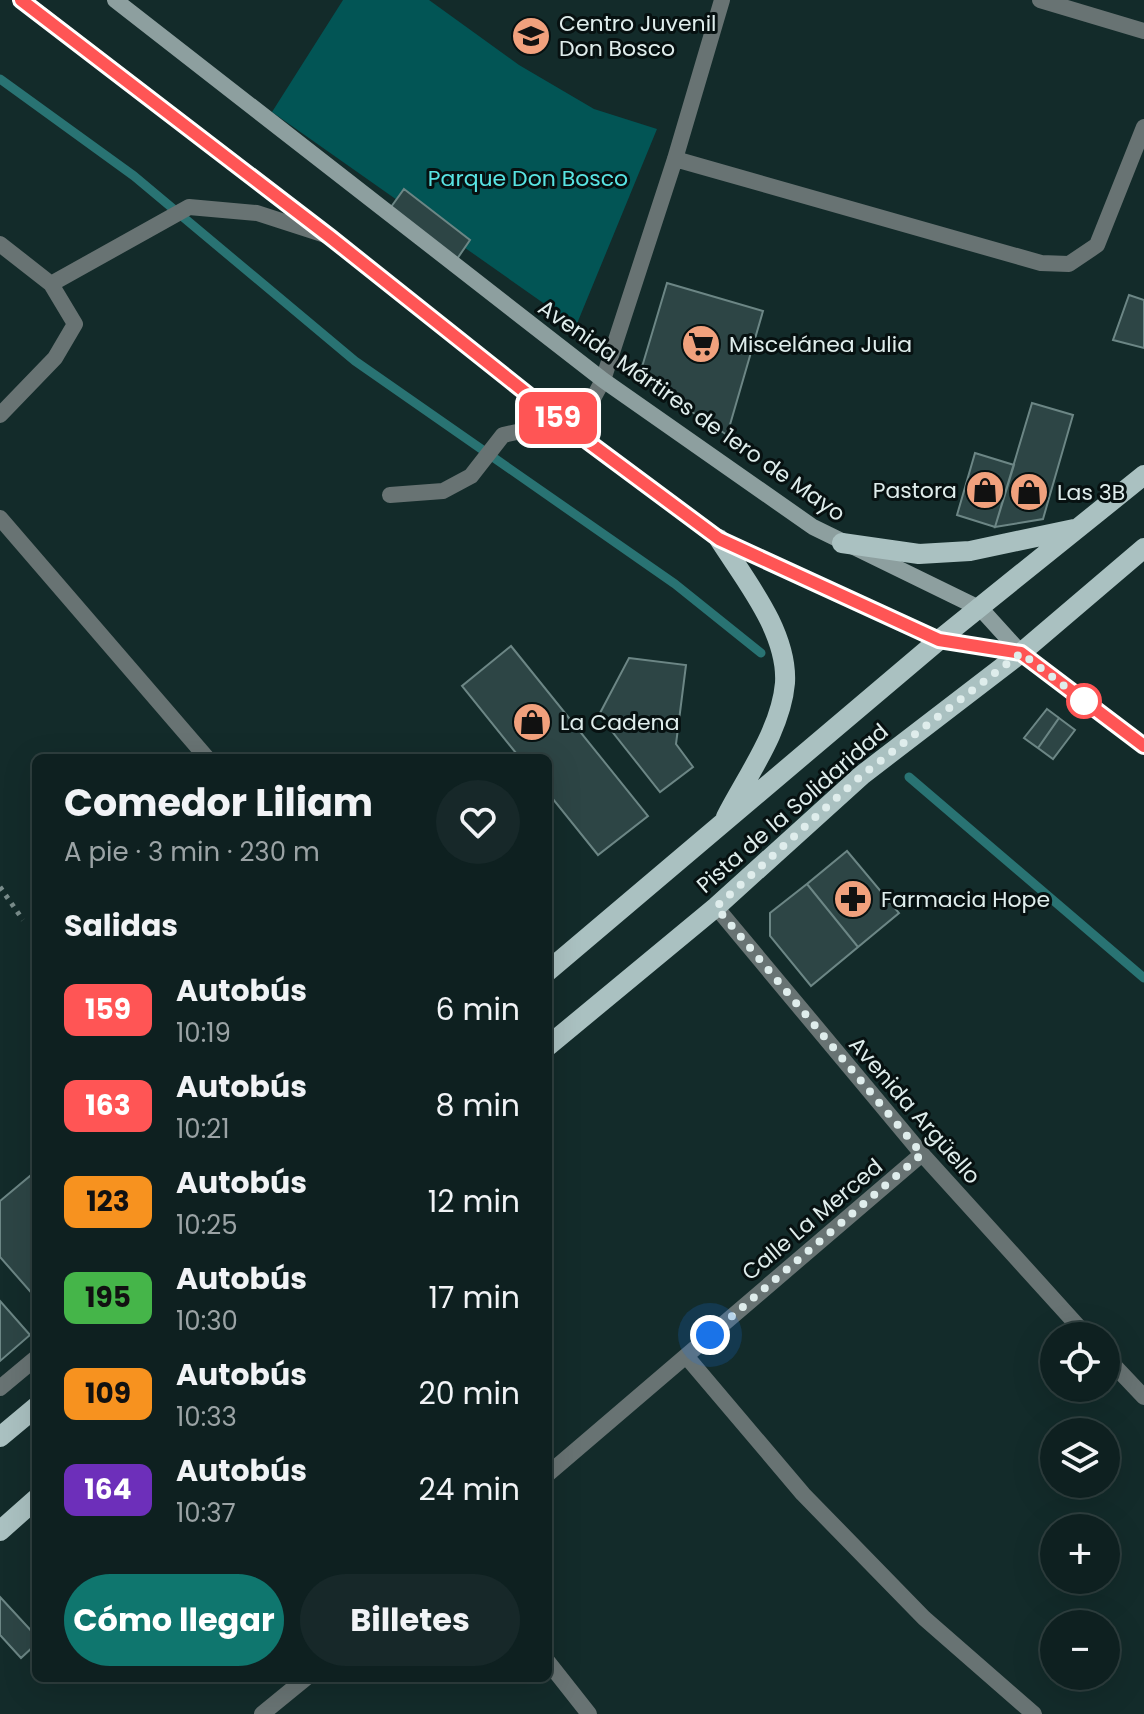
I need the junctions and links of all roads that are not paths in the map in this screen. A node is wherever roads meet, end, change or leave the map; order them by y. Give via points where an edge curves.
1 (22, 0) edge
2 (115, 0) edge
3 (722, 0) edge
4 (1040, 0) edge
5 (1144, 31) edge
6 (1144, 127) edge
7 (675, 159) junction
8 (330, 237) junction
9 (0, 244) edge
10 (51, 284) junction
11 (603, 380) junction
12 (0, 415) edge
13 (575, 432) junction
14 (1144, 475) edge
15 (390, 495) dead end
16 (0, 518) edge
17 (1077, 528) junction
18 (719, 539) junction
19 (842, 543) junction
20 (1144, 548) edge
21 (981, 609) junction
22 (939, 640) junction
23 (1021, 653) junction
24 (1144, 746) edge
25 (204, 754) edge
26 (720, 828) junction
27 (716, 907) junction
28 (552, 968) edge
29 (552, 1043) edge
30 (922, 1154) junction
31 (1074, 1322) edge
32 (686, 1356) junction
33 (32, 1361) edge
34 (1120, 1372) edge
35 (0, 1388) edge
36 (1144, 1397) edge
37 (32, 1410) edge
38 (0, 1437) edge
39 (552, 1471) edge
40 (32, 1503) edge
41 (0, 1531) edge
42 (552, 1667) edge
43 (301, 1682) edge
44 (262, 1714) edge
45 (589, 1714) edge
46 (1034, 1714) edge

1 - 8 main road
2 - 11 main road, Avenida Mártires de 1ero de Mayo
3 - 7 street
4 - 5 street
6 - 7 street via 1097,245 1069,264 1041,263
7 - 11 street
8 - 10 street via 257,213 189,207
8 - 13 main road
9 - 10 street
10 - 12 street via 75,324 55,358
11 - 13 street
11 - 19 main road, Avenida Mártires de 1ero de Mayo
13 - 15 street via 531,429 503,435 471,476 443,491
13 - 18 main road
14 - 17 main road, Pista de la Solidaridad
16 - 25 street
17 - 19 main road via 970,551 919,554
17 - 21 main road, Pista de la Solidaridad
18 - 22 main road
18 - 26 main road via 763,610 785,681 776,720
19 - 21 main road, Avenida Mártires de 1ero de Mayo
20 - 23 main road, Pista de la Solidaridad
21 - 22 main road, Pista de la Solidaridad
21 - 23 main road, Avenida Mártires de 1ero de Mayo
22 - 23 main road
22 - 26 main road, Pista de la Solidaridad
23 - 24 street
23 - 27 main road, Pista de la Solidaridad via 862,775
26 - 28 main road, Pista de la Solidaridad
27 - 29 main road, Pista de la Solidaridad
27 - 30 street, Avenida Argüello
30 - 31 street, Avenida Argüello
30 - 32 street, Calle La Merced
32 - 39 street, Calle La Merced
32 - 46 street via 814,1505 924,1618
33 - 35 street
34 - 36 street
37 - 38 main road
40 - 41 main road
42 - 45 street
43 - 44 street

